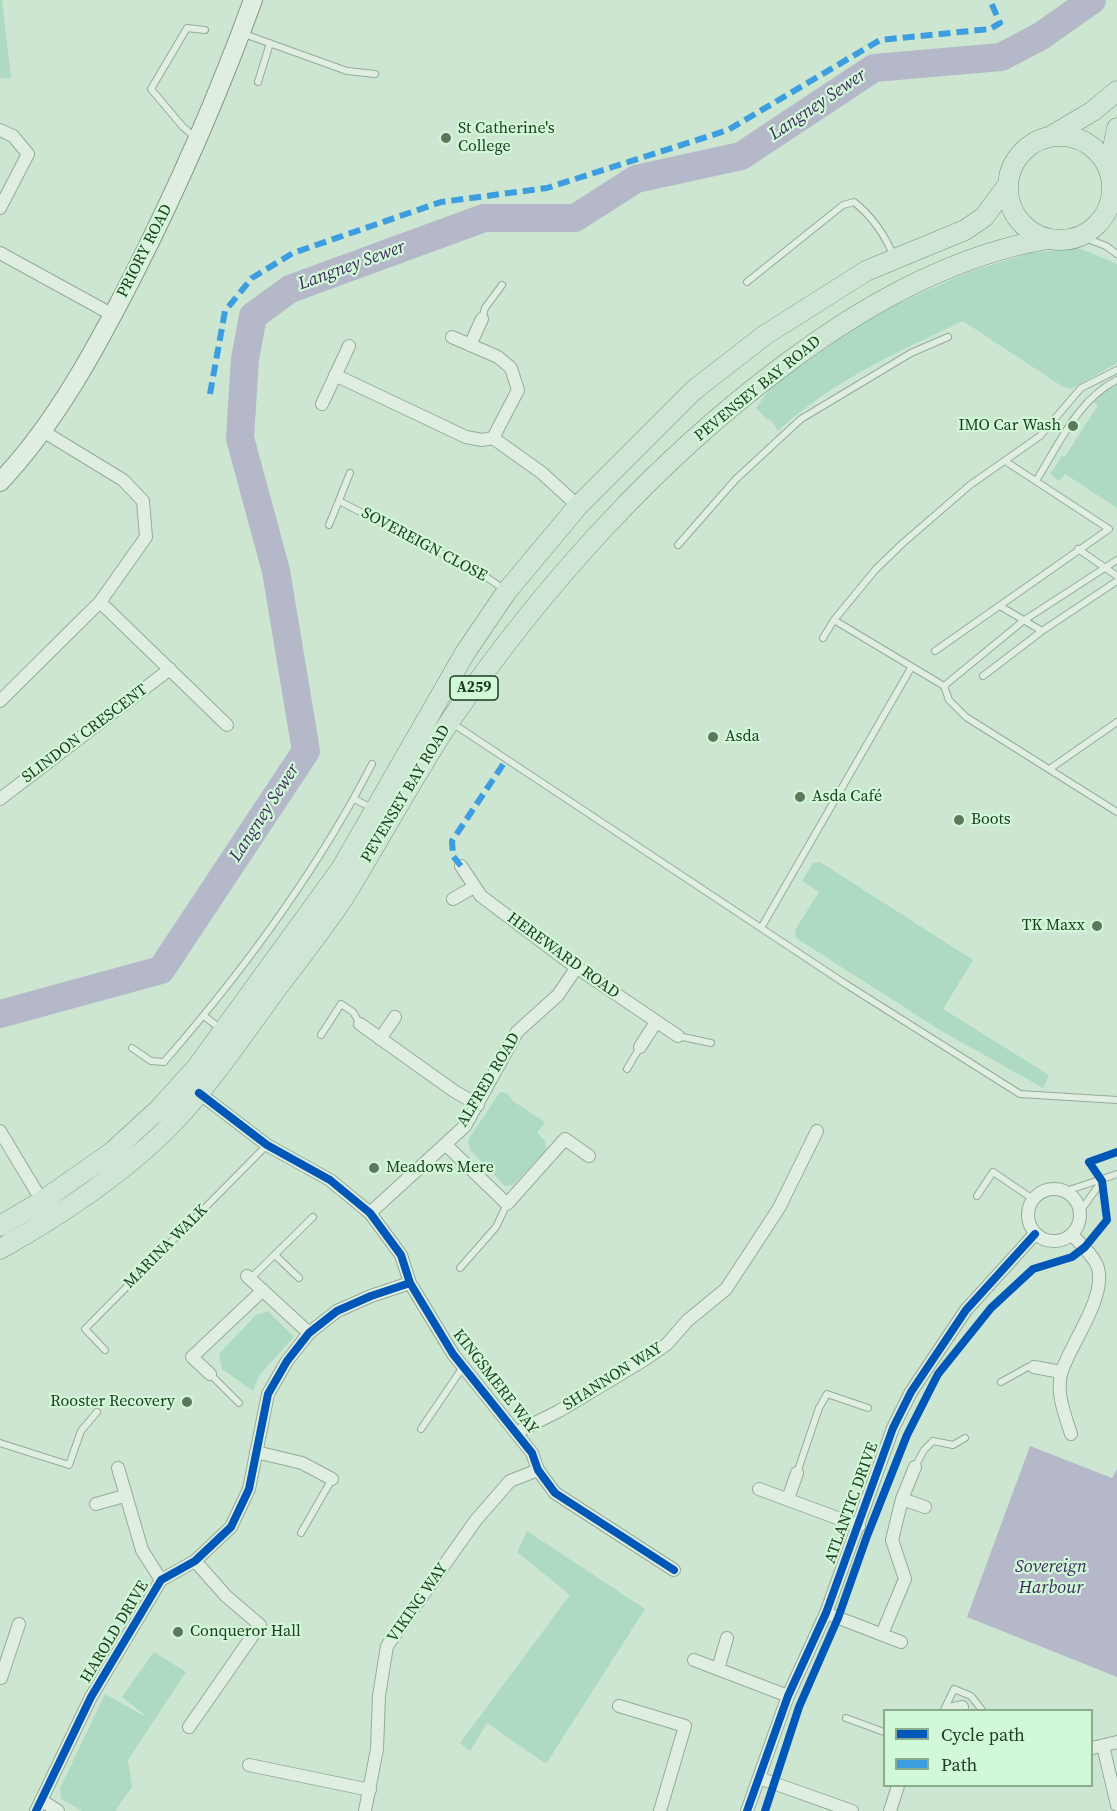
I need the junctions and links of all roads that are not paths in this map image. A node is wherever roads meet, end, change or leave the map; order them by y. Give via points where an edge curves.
1 (253, 0) edge
2 (205, 30) dead end
3 (241, 33) junction
4 (270, 43) junction
5 (375, 74) dead end
6 (258, 82) dead end
7 (1117, 91) edge
8 (1117, 128) edge
9 (0, 130) edge
10 (1051, 136) junction
11 (199, 140) junction
12 (1109, 167) junction
13 (1007, 186) junction
14 (1115, 199) edge
15 (0, 208) edge
16 (1080, 236) junction
17 (1048, 239) junction
18 (0, 253) edge
19 (1117, 254) edge
20 (894, 258) junction
21 (747, 282) dead end
22 (502, 285) dead end
23 (113, 315) junction
24 (482, 319) joint
25 (452, 337) dead end
26 (948, 337) dead end
27 (470, 345) junction
28 (349, 346) dead end
29 (1117, 370) edge
30 (335, 375) junction
31 (1117, 380) edge
32 (322, 404) dead end
33 (42, 430) junction
34 (493, 438) junction
35 (1005, 461) junction
36 (350, 473) dead end
37 (1035, 481) junction
38 (0, 482) edge
39 (339, 501) junction
40 (578, 506) junction
41 (329, 525) dead end
42 (678, 545) dead end
43 (1078, 549) junction
44 (1117, 560) edge
45 (1105, 568) junction
46 (1117, 576) edge
47 (1117, 581) edge
48 (507, 591) junction
49 (100, 602) junction
50 (1000, 606) junction
51 (834, 620) junction
52 (1023, 621) junction
53 (1042, 631) junction
54 (823, 638) dead end
55 (935, 651) dead end
56 (911, 668) junction
57 (170, 669) junction
58 (983, 676) dead end
59 (944, 686) junction
60 (0, 701) edge
61 (450, 722) junction
62 (1117, 722) edge
63 (227, 725) dead end
64 (372, 764) dead end
65 (1051, 768) junction
66 (0, 799) edge
67 (354, 799) junction
68 (376, 810) junction
69 (1117, 812) edge
70 (461, 866) dead end
71 (474, 887) junction
72 (453, 899) dead end
73 (761, 928) junction
74 (577, 968) junction
75 (204, 1016) junction
76 (395, 1017) dead end
77 (656, 1022) junction
78 (360, 1024) joint
79 (224, 1031) junction
80 (321, 1035) dead end
81 (678, 1036) joint
82 (380, 1039) junction
83 (711, 1043) dead end
84 (640, 1047) joint
85 (132, 1048) dead end
86 (627, 1069) dead end
87 (199, 1093) junction
88 (1117, 1100) edge
89 (478, 1104) junction
90 (0, 1131) edge
91 (817, 1131) dead end
92 (267, 1145) junction
93 (446, 1145) junction
94 (589, 1156) dead end
95 (1117, 1174) edge
96 (1102, 1181) junction
97 (1066, 1191) junction
98 (977, 1196) dead end
99 (1033, 1199) junction
100 (42, 1201) junction
101 (507, 1204) junction
102 (1081, 1210) junction
103 (370, 1213) junction
104 (314, 1217) dead end
105 (0, 1226) edge
106 (1035, 1234) junction
107 (1072, 1235) junction
108 (0, 1249) edge
109 (275, 1255) junction
110 (460, 1268) dead end
111 (248, 1277) joint
112 (299, 1278) dead end
113 (410, 1283) junction
114 (263, 1290) junction
115 (309, 1334) junction
116 (105, 1350) dead end
117 (463, 1367) junction
118 (1034, 1367) joint
119 (1061, 1372) junction
120 (210, 1374) joint
121 (1001, 1382) dead end
122 (239, 1403) dead end
123 (868, 1408) dead end
124 (97, 1412) dead end
125 (421, 1429) dead end
126 (517, 1432) junction
127 (1071, 1434) dead end
128 (966, 1438) dead end
129 (0, 1443) edge
130 (255, 1452) junction
131 (915, 1467) joint
132 (118, 1468) dead end
133 (538, 1470) junction
134 (797, 1473) joint
135 (332, 1479) joint
136 (759, 1489) dead end
137 (124, 1496) junction
138 (788, 1499) junction
139 (902, 1499) junction
140 (96, 1504) dead end
141 (924, 1507) dead end
142 (859, 1526) junction
143 (301, 1533) dead end
144 (195, 1562) junction
145 (674, 1570) dead end
146 (161, 1580) junction
147 (826, 1613) junction
148 (19, 1624) dead end
149 (882, 1634) junction
150 (727, 1638) dead end
151 (902, 1642) dead end
152 (4, 1650) edge
153 (694, 1660) dead end
154 (718, 1669) junction
155 (1, 1678) edge
156 (788, 1696) junction
157 (619, 1706) dead end
158 (962, 1707) dead end
159 (946, 1709) edge
160 (951, 1709) edge
161 (981, 1709) edge
162 (846, 1718) dead end
163 (189, 1727) dead end
164 (883, 1731) edge
165 (1117, 1742) edge
166 (1095, 1747) edge
167 (249, 1765) dead end
168 (759, 1778) junction
169 (897, 1787) edge
170 (370, 1790) junction
171 (39, 1806) edge
172 (1117, 1808) edge
173 (58, 1811) edge
174 (365, 1811) edge
175 (660, 1811) edge
176 (747, 1811) edge
177 (852, 1811) edge
178 (890, 1811) edge
179 (1112, 1811) edge

1 - 3 street, PRIORY ROAD
2 - 11 lane via 187,28 151,89
3 - 4 lane
3 - 11 street, PRIORY ROAD
4 - 5 lane via 347,71
4 - 6 lane
7 - 10 main road via 1093,111
8 - 12 main road
9 - 15 street via 13,136 28,154
10 - 12 main road via 1072,136 1086,142
10 - 13 main road via 1027,146 1016,157
11 - 23 street, PRIORY ROAD
12 - 14 main road
13 - 17 main road via 1016,218 1028,230
13 - 20 main road, PEVENSEY BAY ROAD / A259 via 984,217 965,230
14 - 16 main road via 1102,219
16 - 17 main road
16 - 19 lane
17 - 61 main road, PEVENSEY BAY ROAD / A259 via 992,252 904,289 825,334 765,379 713,422 600,531 549,588
18 - 23 street
20 - 21 lane via 884,234 854,202 843,205
20 - 40 main road, PEVENSEY BAY ROAD / A259 via 826,294 700,385
22 - 24 lane
23 - 33 street, PRIORY ROAD
24 - 27 street
25 - 27 street
26 - 42 lane via 911,353 801,419 736,479
27 - 34 street via 512,368 518,390
28 - 30 street
29 - 35 lane via 1081,388 1040,436
30 - 32 street
30 - 34 street via 466,437
31 - 37 lane via 1090,400
33 - 38 street, PRIORY ROAD
33 - 49 street via 123,480 143,501 146,537
34 - 40 street via 542,473
35 - 37 lane
35 - 51 lane via 970,484 876,568
36 - 39 lane
37 - 43 lane via 1109,529
39 - 41 lane
39 - 48 lane, SOVEREIGN CLOSE via 473,569
40 - 48 main road, PEVENSEY BAY ROAD / A259
43 - 45 lane
43 - 50 lane
44 - 45 lane
45 - 46 lane
45 - 52 lane
47 - 53 lane
48 - 68 main road, PEVENSEY BAY ROAD / A259 via 465,653
49 - 57 street
49 - 60 street
50 - 52 lane
50 - 55 lane
51 - 54 lane
51 - 56 lane
52 - 53 lane
52 - 59 lane
53 - 58 lane
56 - 59 lane
56 - 73 lane
57 - 63 street
57 - 66 street, SLINDON CRESCENT
59 - 65 lane via 949,700 966,717
61 - 73 lane
61 - 87 main road, PEVENSEY BAY ROAD / A259 via 342,899
62 - 65 lane
64 - 67 lane
65 - 69 lane
67 - 68 lane
67 - 75 lane via 296,895
68 - 79 main road, PEVENSEY BAY ROAD / A259 via 304,923
70 - 71 street, HEREWARD ROAD
71 - 72 street
71 - 74 street, HEREWARD ROAD
73 - 88 lane via 1020,1094
74 - 77 street, HEREWARD ROAD
74 - 89 street, ALFRED ROAD via 558,995 517,1032
75 - 79 lane
75 - 85 lane via 164,1062 151,1061
76 - 82 street
77 - 81 street, HEREWARD ROAD
77 - 84 street
78 - 80 lane via 353,1012 340,1004
78 - 82 street
79 - 100 main road, PEVENSEY BAY ROAD / A259 via 160,1108 111,1152
81 - 83 lane
82 - 89 street
84 - 86 lane
87 - 92 street, KINGSMERE WAY
87 - 108 main road, PEVENSEY BAY ROAD / A259 via 165,1131 122,1169 52,1220
89 - 93 street, ALFRED ROAD via 465,1126
90 - 100 street
91 - 126 street, SHANNON WAY via 779,1208 726,1289 651,1355
92 - 103 street, KINGSMERE WAY via 330,1180
92 - 116 lane, MARINA WALK via 85,1329
93 - 101 street
93 - 103 street, ALFRED ROAD
94 - 101 street via 565,1139
95 - 96 lane
96 - 97 lane
96 - 102 lane
97 - 99 street via 1048,1190
97 - 102 street
98 - 99 lane via 993,1172
99 - 106 street via 1028,1213
100 - 105 main road, PEVENSEY BAY ROAD / A259
101 - 110 lane via 496,1227
102 - 107 street via 1081,1219
103 - 113 street, KINGSMERE WAY via 401,1256
104 - 109 lane
106 - 107 street via 1058,1242
106 - 142 street, ATLANTIC DRIVE via 966,1310 926,1366 894,1428
107 - 119 street via 1098,1268 1098,1281 1093,1306
109 - 111 lane
109 - 112 lane
111 - 114 street
113 - 115 street, HAROLD DRIVE via 337,1311
113 - 117 street, KINGSMERE WAY
114 - 115 street
114 - 120 street via 192,1357
115 - 130 street, HAROLD DRIVE via 268,1394
117 - 125 lane
117 - 126 street, KINGSMERE WAY
118 - 119 street
118 - 121 lane
119 - 127 street via 1061,1399
120 - 122 lane
123 - 134 lane via 826,1394
124 - 129 lane via 81,1431 69,1465
126 - 133 street, KINGSMERE WAY
128 - 131 lane via 953,1445 933,1441
130 - 135 street via 302,1463
130 - 144 street, HAROLD DRIVE via 249,1489 231,1527
131 - 139 street
132 - 137 street
133 - 145 street, KINGSMERE WAY via 555,1493
133 - 170 street, VIKING WAY via 510,1481 476,1520 387,1646
134 - 138 street
135 - 143 lane
136 - 138 street
137 - 140 street
137 - 146 street via 142,1550
138 - 142 street
139 - 141 street
139 - 149 street via 892,1540 905,1579
142 - 147 street, ATLANTIC DRIVE
144 - 146 street, HAROLD DRIVE
144 - 163 street via 260,1625
146 - 171 street, HAROLD DRIVE via 91,1697
147 - 149 street
147 - 156 street, ATLANTIC DRIVE
148 - 152 street
149 - 151 street
150 - 154 street
152 - 155 street
153 - 154 street
154 - 156 street
156 - 168 street, ATLANTIC DRIVE
157 - 175 street via 685,1726
158 - 160 street
159 - 161 lane via 954,1689 971,1696
162 - 164 lane
165 - 166 street
166 - 172 street
167 - 170 street
168 - 176 street, ATLANTIC DRIVE
168 - 177 street
169 - 178 street
170 - 174 street, VIKING WAY
171 - 173 street
172 - 179 street

